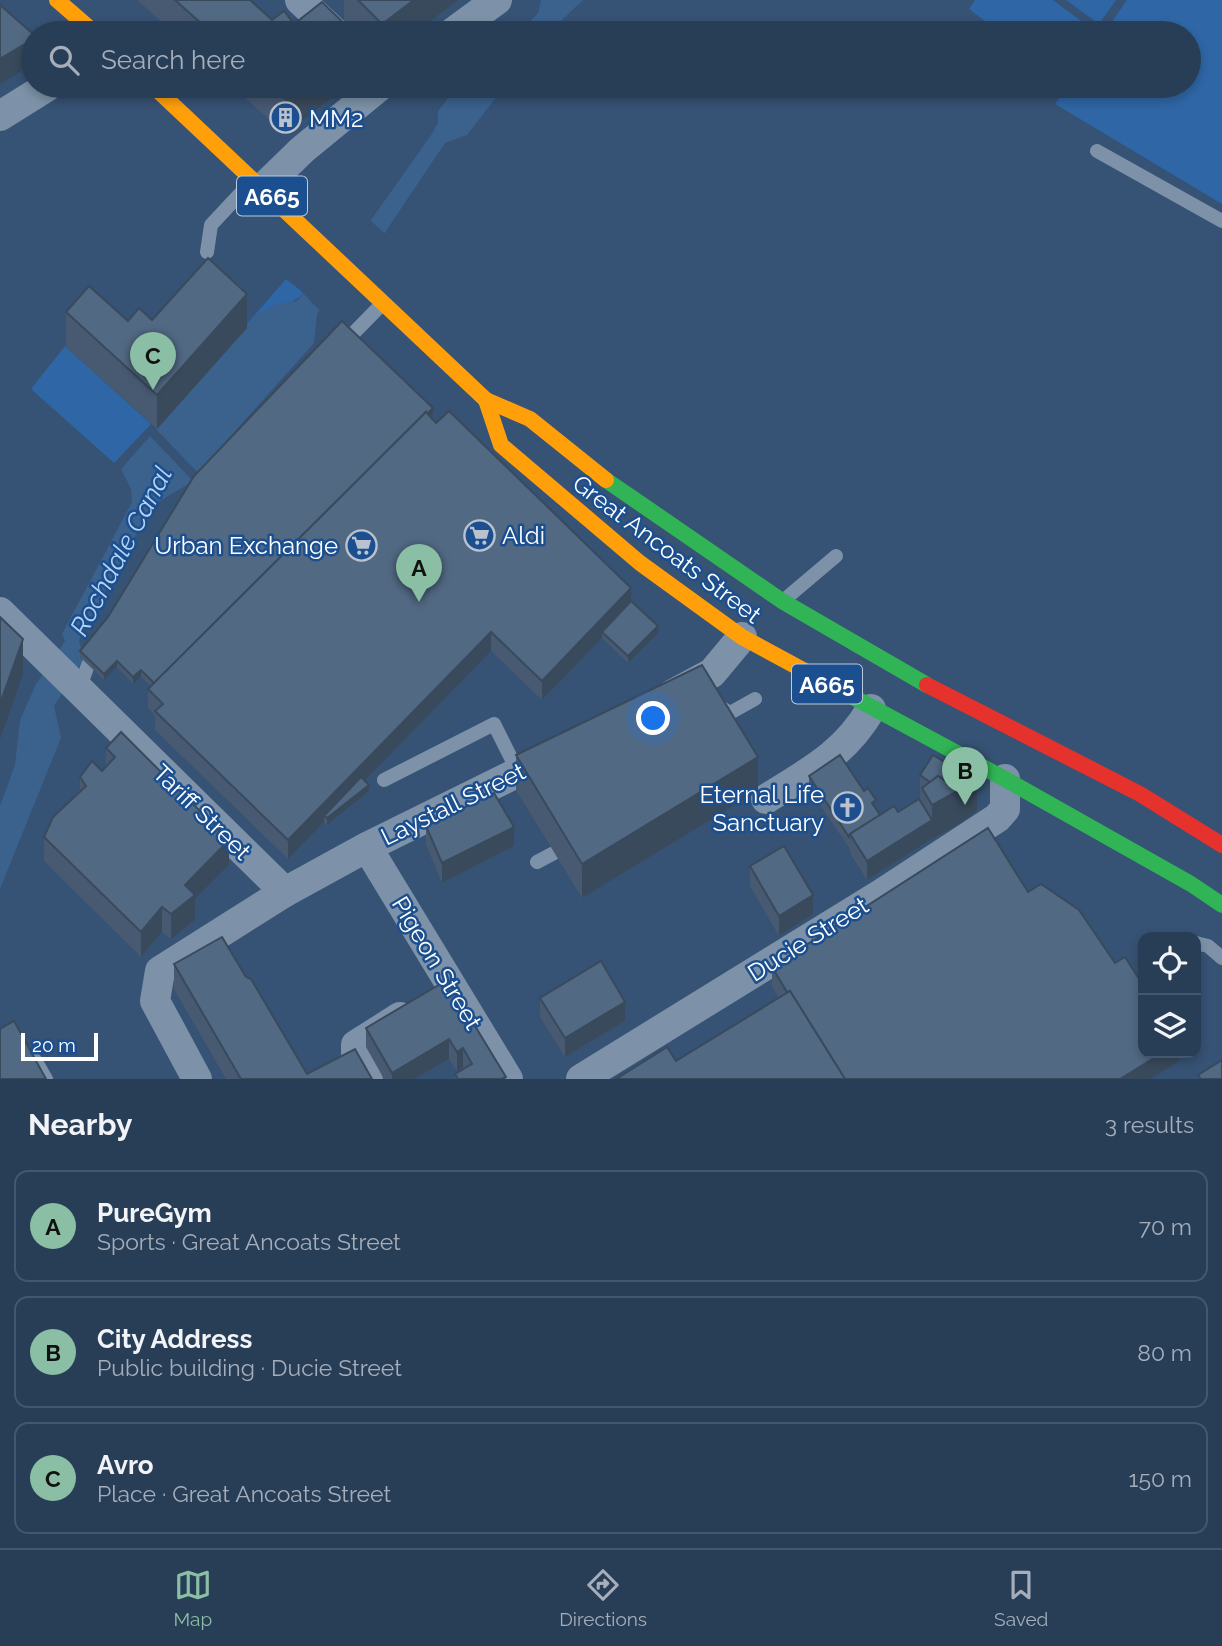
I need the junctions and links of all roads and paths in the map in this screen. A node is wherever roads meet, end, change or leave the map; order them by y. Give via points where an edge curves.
1 (57, 0) edge
2 (300, 0) edge
3 (493, 1) edge
4 (81, 21) edge
5 (322, 21) edge
6 (467, 21) edge
7 (29, 98) edge
8 (166, 98) edge
9 (365, 98) edge
10 (0, 116) edge
11 (1097, 151) dead end
12 (258, 183) junction
13 (1222, 221) edge
14 (207, 252) dead end
15 (383, 303) junction
16 (333, 355) edge
17 (486, 400) junction
18 (836, 556) dead end
19 (777, 606) junction
20 (0, 612) edge
21 (747, 633) junction
22 (111, 650) edge
23 (699, 681) junction
24 (79, 690) junction
25 (755, 699) dead end
26 (651, 706) edge
27 (871, 709) junction
28 (1002, 722) junction
29 (579, 742) edge
30 (1004, 760) junction
31 (518, 772) junction
32 (384, 780) dead end
33 (766, 799) dead end
34 (1222, 845) edge
35 (366, 847) junction
36 (554, 853) edge
37 (537, 862) dead end
38 (285, 892) junction
39 (1222, 905) edge
40 (1201, 944) edge
41 (1222, 958) edge
42 (433, 997) junction
43 (35, 1060) edge
44 (46, 1079) edge
45 (197, 1079) edge
46 (368, 1079) edge
47 (508, 1079) edge
48 (581, 1079) edge

1 - 4 highway
2 - 5 street
3 - 6 street
7 - 10 street
8 - 12 highway, Great Ancoats Street / A665
9 - 12 street
11 - 13 lane
12 - 14 lane via 211,225
12 - 15 highway, Great Ancoats Street / A665
15 - 16 lane
15 - 17 highway, Great Ancoats Street / A665
17 - 19 highway, Great Ancoats Street / A665 via 530,419
17 - 21 highway, Great Ancoats Street / A665 via 501,445 631,556
18 - 19 lane
19 - 28 highway, Great Ancoats Street / A665
20 - 24 street, Tariff Street
21 - 23 street via 712,673
21 - 27 highway, Great Ancoats Street / A665
22 - 24 lane via 99,675
23 - 25 lane via 725,713
23 - 26 street
24 - 38 street, Tariff Street
27 - 30 highway, Great Ancoats Street / A665
27 - 33 street via 838,752
28 - 30 highway
28 - 34 highway, Great Ancoats Street / A665 via 1140,794
29 - 31 street, Laystall Street
30 - 39 highway, Great Ancoats Street / A665
30 - 48 street, Ducie Street via 1005,809 997,818
31 - 32 lane via 494,724
31 - 35 street, Laystall Street
35 - 38 street, Laystall Street
35 - 42 street, Pigeon Street
36 - 37 lane
38 - 45 street, Laystall Street via 160,971 155,1001
40 - 41 lane
42 - 46 street via 356,1045 355,1053
42 - 47 street, Pigeon Street
43 - 44 lane

